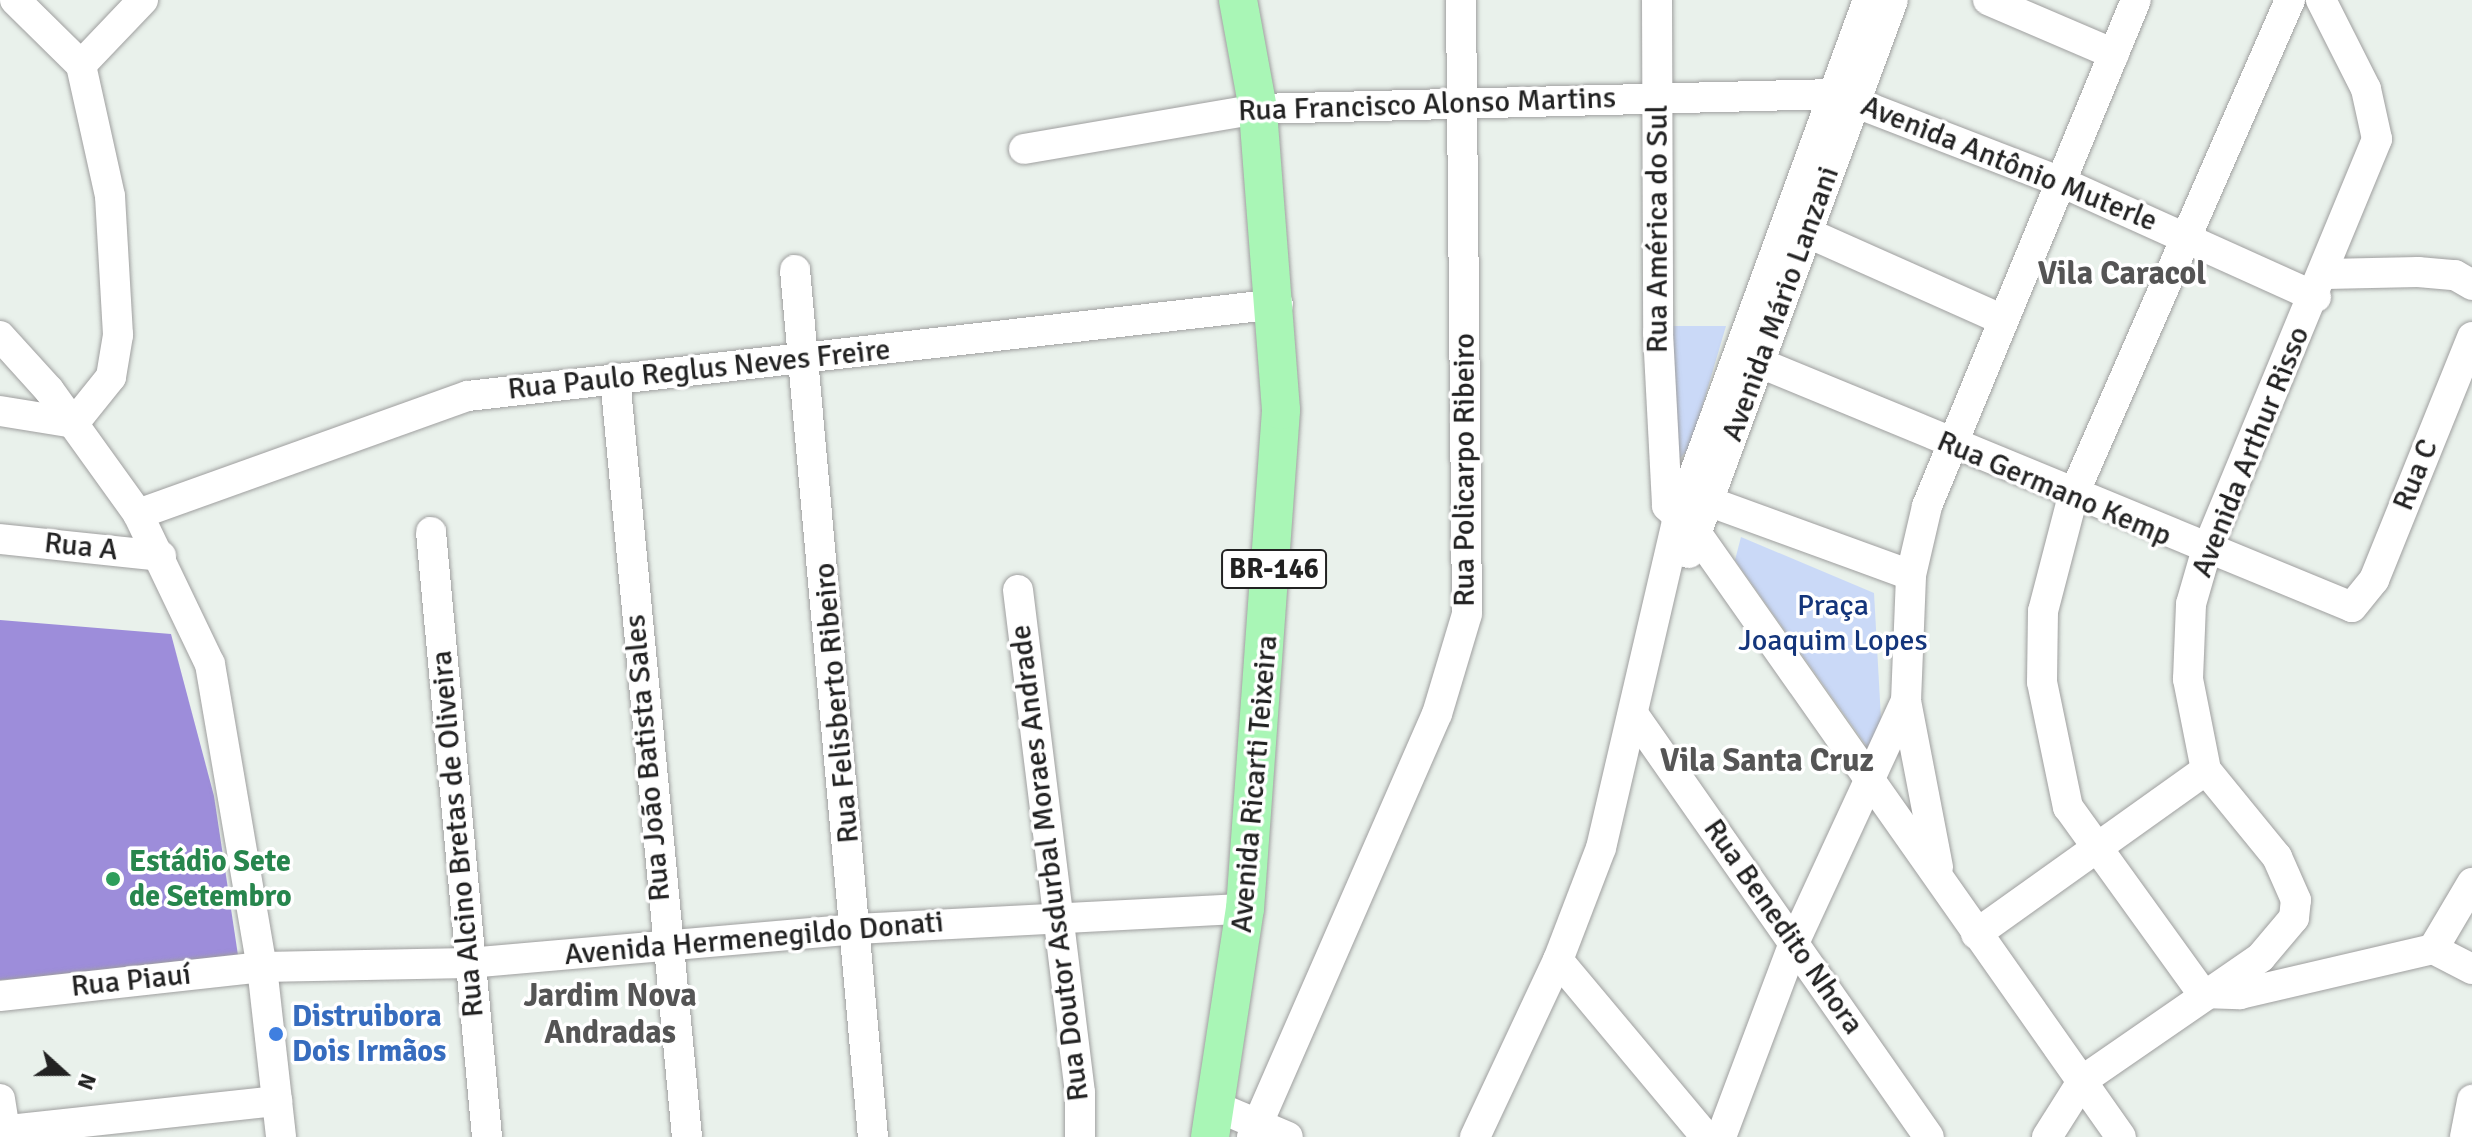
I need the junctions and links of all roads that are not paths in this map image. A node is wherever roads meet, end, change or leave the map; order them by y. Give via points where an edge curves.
1 (15, 0) edge
2 (143, 0) edge
3 (1238, 0) edge
4 (1461, 0) edge
5 (1657, 0) edge
6 (1868, 0) edge
7 (1893, 0) edge
8 (1988, 0) edge
9 (2136, 0) edge
10 (2290, 0) edge
11 (2321, 0) edge
12 (2114, 54) junction
13 (81, 65) junction
14 (1844, 97) junction
15 (1658, 98) junction
16 (1462, 102) junction
17 (1258, 109) junction
18 (1024, 149) dead end
19 (2059, 181) junction
20 (1808, 233) junction
21 (2183, 236) junction
22 (795, 270) dead end
23 (2321, 285) junction
24 (2472, 285) edge
25 (1278, 304) junction
26 (2001, 319) junction
27 (0, 336) edge
28 (2472, 337) edge
29 (807, 356) junction
30 (1760, 363) junction
31 (615, 378) junction
32 (0, 411) edge
33 (74, 423) junction
34 (1947, 445) junction
35 (2073, 496) junction
36 (1692, 513) junction
37 (138, 514) junction
38 (431, 532) dead end
39 (0, 539) edge
40 (2206, 552) junction
41 (161, 556) junction
42 (1911, 575) junction
43 (1018, 590) dead end
44 (2352, 607) joint
45 (1906, 701) junction
46 (1636, 718) junction
47 (2206, 770) junction
48 (1866, 782) junction
49 (2092, 850) junction
50 (1939, 874) junction
51 (2472, 883) edge
52 (1245, 909) junction
53 (1054, 916) junction
54 (857, 929) junction
55 (1976, 934) junction
56 (1794, 943) junction
57 (664, 948) junction
58 (2433, 949) junction
59 (1558, 960) junction
60 (469, 963) junction
61 (262, 967) junction
62 (2472, 969) edge
63 (2202, 993) junction
64 (0, 996) edge
65 (2083, 1080) junction
66 (0, 1099) edge
67 (2472, 1100) edge
68 (277, 1101) junction
69 (1213, 1121) edge
70 (1255, 1130) edge
71 (4, 1133) edge
72 (281, 1137) edge
73 (487, 1137) edge
74 (687, 1137) edge
75 (873, 1137) edge
76 (1080, 1137) edge
77 (1288, 1137) edge
78 (1475, 1137) edge
79 (1706, 1137) edge
80 (1721, 1137) edge
81 (1929, 1137) edge
82 (2047, 1137) edge
83 (2121, 1137) edge
84 (2465, 1137) edge

1 - 13 street
2 - 13 street
3 - 17 main road, Avenida Ricarti Teixeira / BR-146
4 - 16 street, Rua Policarpo Ribeiro
5 - 15 street, Rua América do Sul
6 - 14 street, Avenida Mário Lanzani
7 - 14 street, Avenida Mário Lanzani
8 - 12 street
9 - 12 street
10 - 21 street
11 - 23 street, Avenida Arthur Risso via 2366,89 2377,139
12 - 19 street
13 - 33 street via 110,196 118,335 111,377
14 - 15 street, Rua Francisco Alonso Martins
14 - 19 street, Avenida Antônio Muterle
14 - 20 street, Avenida Mário Lanzani
14 - 36 street, Avenida Mário Lanzani
15 - 16 street, Rua Francisco Alonso Martins
15 - 36 street, Rua América do Sul via 1660,458
16 - 17 street, Rua Francisco Alonso Martins
16 - 70 street, Rua Policarpo Ribeiro via 1467,614 1437,714
17 - 18 street, Rua Francisco Alonso Martins
17 - 25 main road, Avenida Ricarti Teixeira / BR-146
19 - 21 street, Avenida Antônio Muterle
19 - 26 street
20 - 26 street
20 - 30 street, Avenida Mário Lanzani
21 - 23 street, Avenida Antônio Muterle
21 - 35 street
22 - 29 street, Rua Felisberto Ribeiro
23 - 24 street via 2418,272
23 - 40 street, Avenida Arthur Risso
25 - 29 street, Rua Paulo Reglus Neves Freire
25 - 52 main road, Avenida Ricarti Teixeira / BR-146 via 1277,519
26 - 34 street
27 - 33 street
28 - 44 street, Rua C via 2374,580
29 - 31 street, Rua Paulo Reglus Neves Freire
29 - 54 street, Rua Felisberto Ribeiro
30 - 34 street, Rua Germano Kemp
30 - 36 street, Avenida Mário Lanzani
31 - 37 street, Rua Paulo Reglus Neves Freire via 468,396
31 - 57 street, Rua João Batista Sales
32 - 33 street
33 - 37 street
34 - 35 street, Rua Germano Kemp
34 - 42 street
35 - 40 street, Rua Germano Kemp
35 - 49 street via 2043,611 2042,682 2068,807
36 - 42 street
36 - 46 street, Avenida Mário Lanzani
36 - 48 street
37 - 41 street
38 - 60 street, Rua Alcino Bretas de Oliveira
39 - 41 street, Rua A
40 - 44 street, Rua Germano Kemp
40 - 47 street, Avenida Arthur Risso via 2191,604 2188,679
41 - 61 street via 210,664
42 - 45 street
43 - 53 street, Rua Doutor Asdurbal Moraes Andrade
45 - 48 street
45 - 50 street
46 - 56 street, Rua Benedito Nhora
46 - 59 street, Avenida Mário Lanzani via 1601,848
47 - 49 street
47 - 63 street, Avenida Arthur Risso via 2277,857 2296,900 2284,936
48 - 50 street
48 - 56 street
49 - 55 street
49 - 63 street
50 - 55 street
51 - 58 street
52 - 53 street, Avenida Hermenegildo Donati
52 - 69 main road, Avenida Ricarti Teixeira / BR-146
53 - 54 street, Avenida Hermenegildo Donati
53 - 76 street, Rua Doutor Asdurbal Moraes Andrade via 1080,1093
54 - 57 street, Avenida Hermenegildo Donati
54 - 75 street, Rua Felisberto Ribeiro
55 - 65 street
56 - 80 street
56 - 81 street, Rua Benedito Nhora
57 - 60 street, Avenida Hermenegildo Donati
57 - 74 street, Rua João Batista Sales
58 - 62 street
58 - 63 street via 2240,994
59 - 78 street, Avenida Mário Lanzani
59 - 79 street
60 - 61 street, Avenida Hermenegildo Donati
60 - 73 street, Rua Alcino Bretas de Oliveira
61 - 64 street, Rua Piauí
61 - 68 street
63 - 65 street, Avenida Arthur Risso
65 - 82 street
65 - 83 street
66 - 71 street
67 - 84 street
68 - 71 street
68 - 72 street
69 - 70 street
70 - 77 street

